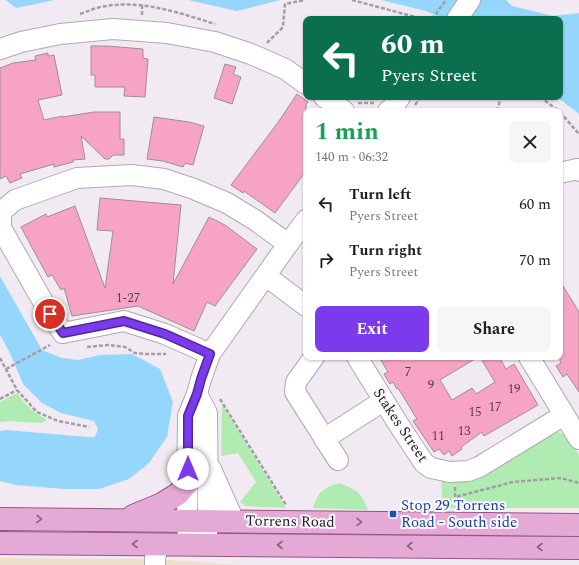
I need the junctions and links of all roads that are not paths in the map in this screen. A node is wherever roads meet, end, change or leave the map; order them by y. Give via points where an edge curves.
1 (470, 0) edge
2 (459, 16) edge
3 (0, 49) edge
4 (303, 82) edge
5 (332, 100) edge
6 (350, 107) edge
7 (579, 170) edge
8 (563, 172) edge
9 (303, 224) edge
10 (288, 244) junction
11 (266, 276) junction
12 (303, 304) edge
13 (210, 354) junction
14 (312, 360) edge
15 (359, 360) edge
16 (530, 360) edge
17 (197, 394) junction
18 (383, 401) junction
19 (564, 415) junction
20 (324, 438) junction
21 (579, 439) edge
22 (338, 460) dead end
23 (207, 462) junction
24 (188, 482) junction
25 (0, 518) edge
26 (123, 520) junction
27 (198, 520) junction
28 (234, 521) junction
29 (579, 525) edge
30 (0, 543) edge
31 (197, 545) junction
32 (579, 548) edge
33 (157, 555) edge

1 - 2 street
3 - 4 street via 60,34 113,29 167,33 215,42 251,54 285,69
5 - 6 street
7 - 8 street
9 - 10 street
10 - 11 street
10 - 13 street via 227,203 164,179 132,175 77,178 15,200 1,212 1,228 63,333 124,321 165,334
11 - 12 street
11 - 13 street
13 - 17 street
14 - 20 street via 296,382 295,392
15 - 18 street, Stakes Street
16 - 19 street
17 - 23 street via 207,413
17 - 24 street via 188,416
18 - 19 street, Stakes Street via 424,463 431,468 455,472 479,467
18 - 20 street
19 - 21 street
20 - 22 street
23 - 27 street
23 - 28 street
24 - 26 main road via 178,494 162,504
24 - 27 street
25 -> 26 main road, Torrens Road
26 - 27 main road, Torrens Road
27 - 28 main road, Torrens Road
27 - 31 street
28 -> 29 main road, Torrens Road
33 -> 30 main road, Torrens Road
32 -> 31 main road, Torrens Road
31 - 33 main road, Torrens Road

